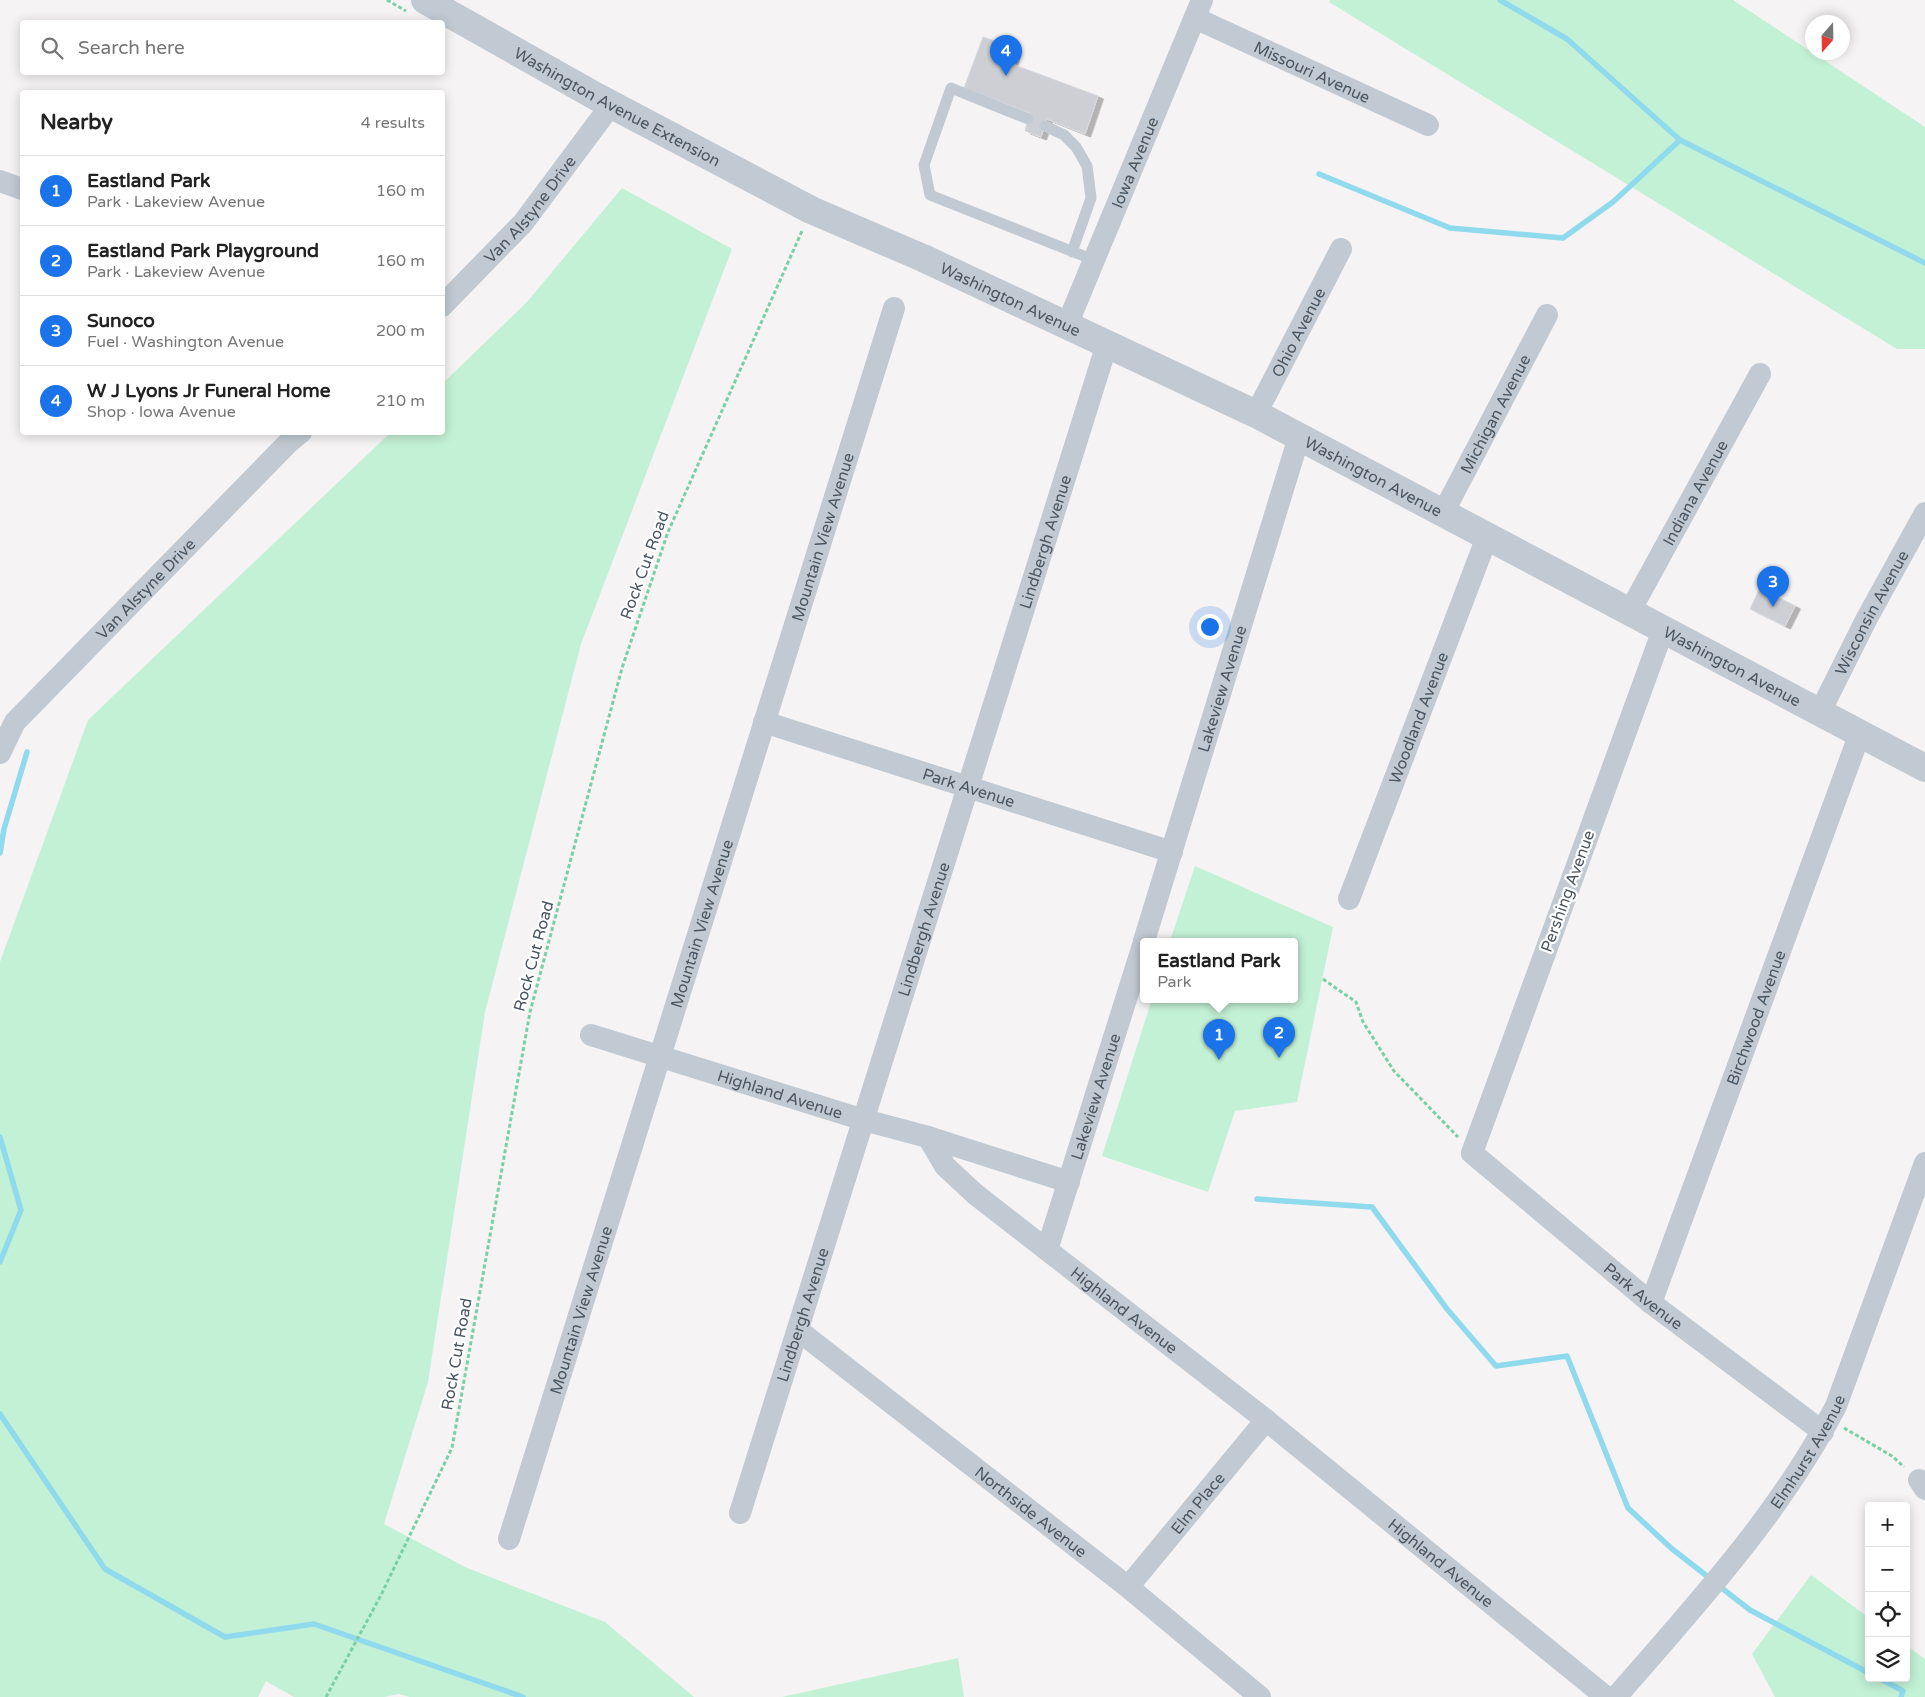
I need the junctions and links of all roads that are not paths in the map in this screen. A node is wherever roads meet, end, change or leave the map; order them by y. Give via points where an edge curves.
1 (425, 0) edge
2 (1199, 9) edge
3 (611, 105) junction
4 (1028, 119) dead end
5 (1428, 125) dead end
6 (1045, 126) dead end
7 (0, 181) edge
8 (20, 188) edge
9 (807, 219) joint
10 (1341, 249) dead end
11 (1072, 252) junction
12 (1094, 260) junction
13 (445, 303) edge
14 (894, 308) dead end
15 (1547, 315) dead end
16 (1067, 325) junction
17 (1107, 344) junction
18 (1760, 374) dead end
19 (1256, 414) junction
20 (289, 436) edge
21 (1299, 437) junction
22 (1443, 513) junction
23 (1925, 513) edge
24 (1487, 537) junction
25 (1630, 611) junction
26 (1663, 630) junction
27 (1820, 712) junction
28 (764, 722) junction
29 (1860, 733) junction
30 (0, 753) edge
31 (1925, 768) edge
32 (968, 787) junction
33 (1172, 852) junction
34 (1349, 899) dead end
35 (1145, 938) edge
36 (1140, 955) edge
37 (591, 1035) dead end
38 (661, 1055) junction
39 (864, 1120) junction
40 (928, 1137) junction
41 (1472, 1153) joint
42 (1925, 1163) edge
43 (1069, 1182) junction
44 (1047, 1250) junction
45 (1651, 1303) junction
46 (799, 1331) junction
47 (1266, 1420) junction
48 (1826, 1425) junction
49 (740, 1513) dead end
50 (508, 1538) dead end
51 (1128, 1587) junction
52 (1260, 1697) edge
53 (1606, 1697) edge
54 (1616, 1697) edge

1 - 3 street, Washington Avenue Extension
2 - 5 street, Missouri Avenue
2 - 12 street, Iowa Avenue
3 - 9 street, Washington Avenue Extension
3 - 13 street, Van Alstyne Drive via 523,223
4 - 11 lane via 951,88 924,165 930,195
6 - 11 lane via 1064,134 1088,166 1091,198
7 - 8 street
9 - 16 street, Washington Avenue via 923,258
10 - 19 street, Ohio Avenue
11 - 12 lane
12 - 16 street, Iowa Avenue
14 - 28 street, Mountain View Avenue
15 - 22 street, Michigan Avenue
16 - 17 street, Washington Avenue
17 - 19 street, Washington Avenue
17 - 32 street, Lindbergh Avenue
18 - 25 street, Indiana Avenue
19 - 21 street, Washington Avenue
20 - 30 street, Van Alstyne Drive via 14,722
21 - 22 street, Washington Avenue
21 - 33 street, Lakeview Avenue
22 - 24 street, Washington Avenue
23 - 27 street, Wisconsin Avenue
24 - 25 street, Washington Avenue
24 - 34 street, Woodland Avenue
25 - 26 street, Washington Avenue
26 - 27 street, Washington Avenue
26 - 41 street, Pershing Avenue
27 - 29 street, Washington Avenue
28 - 32 street, Park Avenue
28 - 38 street, Mountain View Avenue
29 - 31 street, Washington Avenue
29 - 45 street, Birchwood Avenue
32 - 33 street, Park Avenue
32 - 39 street, Lindbergh Avenue
33 - 35 street, Lakeview Avenue
36 - 43 street, Lakeview Avenue
37 - 38 street, Highland Avenue
38 - 39 street, Highland Avenue
38 - 50 street, Mountain View Avenue
39 - 40 street, Highland Avenue
39 - 46 street, Lindbergh Avenue
40 - 43 street
40 - 44 street, Highland Avenue via 945,1166 975,1194
41 - 45 street, Park Avenue
42 - 48 street, Elmhurst Avenue
43 - 44 street, Lakeview Avenue
44 - 47 street, Highland Avenue
45 - 48 street, Park Avenue
46 - 49 street, Lindbergh Avenue
46 - 51 street, Northside Avenue
47 - 51 street, Elm Place
47 - 53 street, Highland Avenue
48 - 54 street, Elmhurst Avenue via 1795,1475 1723,1574
51 - 52 street, Northside Avenue

